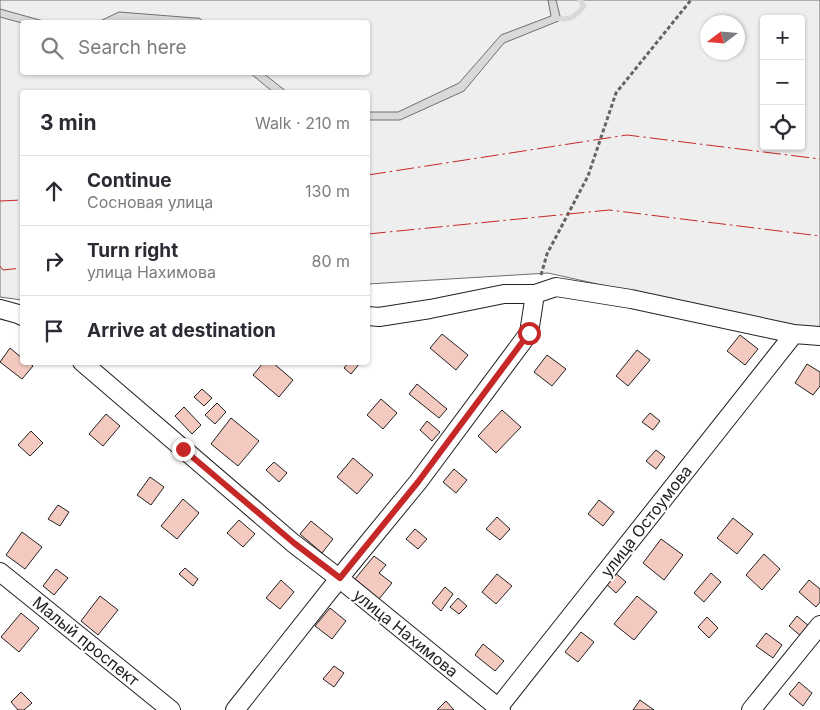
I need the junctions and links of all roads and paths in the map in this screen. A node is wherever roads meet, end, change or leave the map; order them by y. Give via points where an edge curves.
1 (691, 0) edge
2 (535, 294) junction
3 (0, 309) edge
4 (20, 315) edge
5 (370, 316) edge
6 (794, 334) junction
7 (820, 336) edge
8 (86, 365) edge
9 (0, 572) edge
10 (340, 578) junction
11 (820, 625) edge
12 (499, 709) edge
13 (171, 710) edge
14 (235, 710) edge
15 (751, 710) edge

1 - 2 path via 616,93 588,176 547,254
2 - 5 street via 504,294 430,309
2 - 6 street via 556,287 631,299
2 - 10 street via 529,333 418,482
3 - 4 street
6 - 7 street
6 - 12 street, улица Остоумова
8 - 10 street, улица Нахимова via 294,543
9 - 13 street, Малый проспект
10 - 12 street, улица Нахимова
10 - 14 street
11 - 15 street

